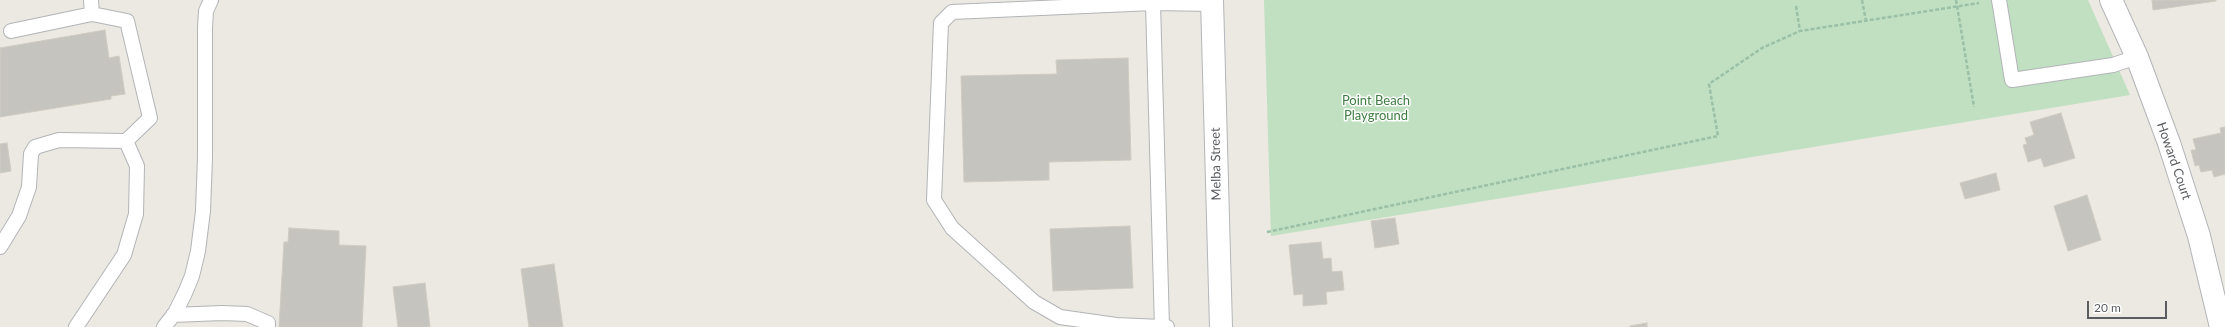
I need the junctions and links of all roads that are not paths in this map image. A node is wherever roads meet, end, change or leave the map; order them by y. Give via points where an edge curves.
1 (211, 0) edge
2 (1999, 0) edge
3 (2110, 0) edge
4 (1212, 2) edge
5 (1075, 3) edge
6 (1154, 3) junction
7 (92, 7) edge
8 (10, 31) dead end
9 (2137, 57) junction
10 (126, 141) junction
11 (0, 247) edge
12 (173, 315) junction
13 (76, 327) edge
14 (164, 327) edge
15 (268, 327) edge
16 (1162, 327) edge
17 (1167, 327) edge
18 (1221, 327) edge
19 (2221, 327) edge

1 - 12 lane via 206,11 205,28 203,211 192,276
2 - 9 lane via 2012,80 2113,65
3 - 9 street, Howard Court
4 - 6 lane
4 - 18 street, Melba Street
5 - 6 lane
5 - 16 lane via 952,12 941,23 934,200 952,228 1034,302 1060,317 1116,325
6 - 16 lane
7 - 8 lane
7 - 10 lane via 127,21 150,118
9 - 19 street, Howard Court via 2199,236
10 - 11 lane via 59,140 35,147 31,154 29,187 24,202 19,216
10 - 13 lane via 137,166 136,214 124,255
12 - 14 lane
12 - 15 lane via 222,312 247,314 268,323
16 - 17 lane

